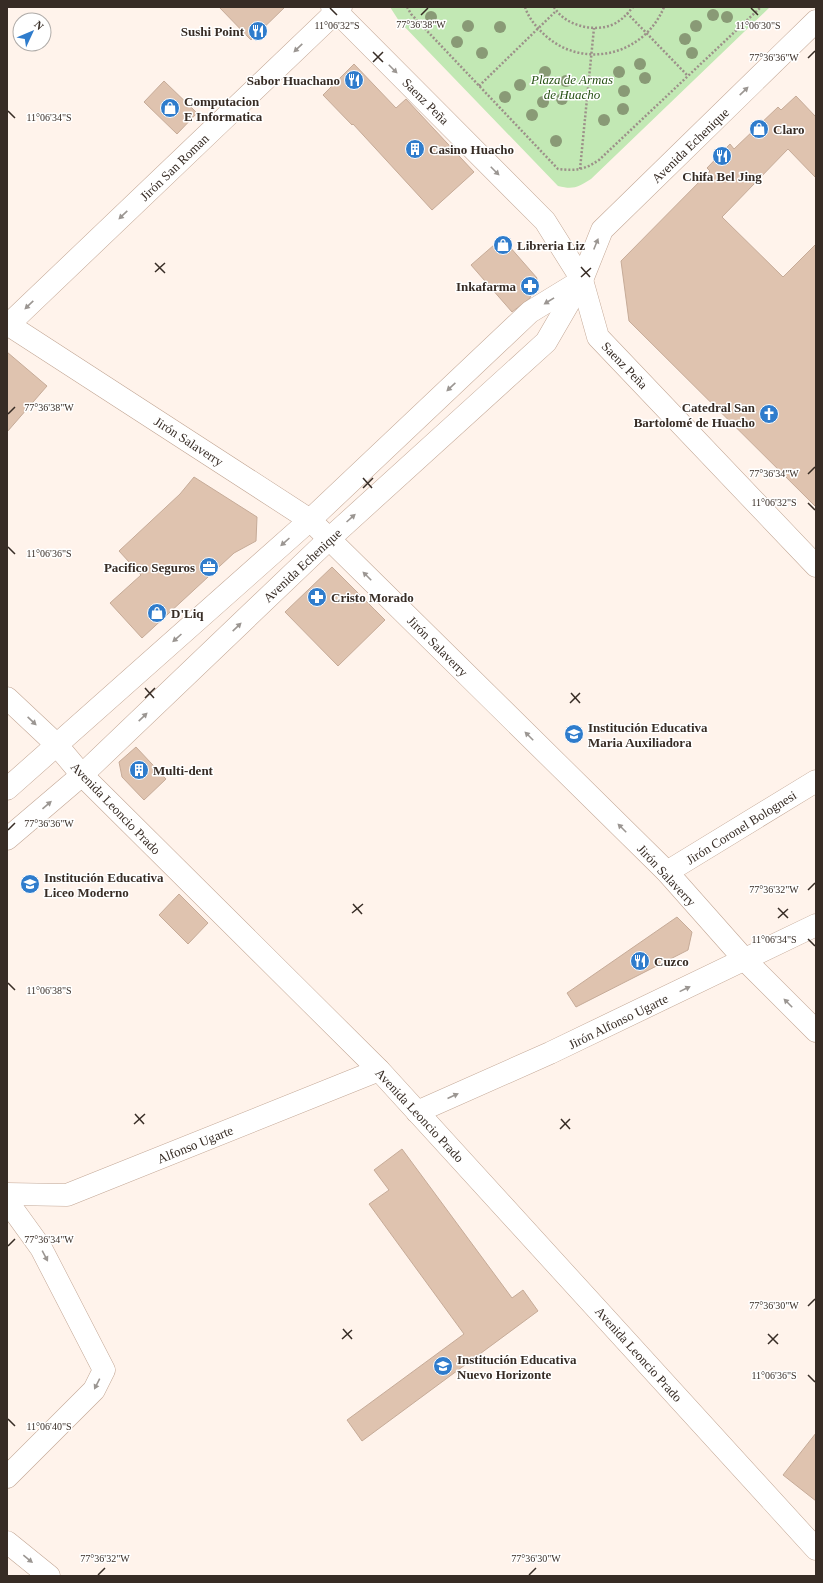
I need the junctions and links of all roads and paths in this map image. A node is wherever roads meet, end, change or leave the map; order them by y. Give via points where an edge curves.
1 (407, 7) edge
2 (525, 7) edge
3 (554, 7) edge
4 (633, 7) edge
5 (664, 7) edge
6 (761, 7) edge
7 (336, 8) edge
8 (556, 11) junction
9 (627, 13) junction
10 (816, 21) edge
11 (594, 28) junction
12 (538, 29) junction
13 (648, 34) junction
14 (591, 55) junction
15 (688, 76) junction
16 (480, 86) junction
17 (580, 169) junction
18 (582, 280) junction
19 (8, 325) edge
20 (310, 520) junction
21 (329, 539) junction
22 (816, 566) edge
23 (7, 698) edge
24 (56, 744) junction
25 (82, 775) junction
26 (816, 781) edge
27 (7, 788) edge
28 (7, 839) edge
29 (667, 872) junction
30 (816, 925) edge
31 (745, 960) junction
32 (816, 1031) edge
33 (379, 1070) junction
34 (417, 1112) junction
35 (7, 1194) edge
36 (7, 1201) edge
37 (7, 1477) edge
38 (7, 1542) edge
39 (816, 1549) edge
40 (50, 1576) edge

1 - 16 path
2 - 12 path
3 - 8 path
4 - 9 path
5 - 13 path via 660,18
6 - 15 path
7 -> 18 street, Saenz Peña via 544,221
7 -> 19 street, Jirón San Roman
8 - 11 path via 582,27
8 - 12 path
9 - 11 path via 613,24
9 - 13 path
18 -> 10 street, Avenida Echenique via 602,230
11 - 14 path
12 - 14 path via 572,52
12 - 16 path
13 - 14 path via 631,46 612,53
13 - 15 path
14 - 17 path
15 - 17 path via 598,160 587,168
16 - 17 path via 558,169
18 -> 20 street via 530,312
21 -> 18 street, Avenida Echenique via 546,342
18 - 22 street, Saenz Peña via 598,337
19 - 20 street, Jirón Salaverry
20 - 21 street, Jirón Salaverry
20 -> 24 street
25 -> 21 street, Avenida Echenique
29 -> 21 street, Jirón Salaverry
23 -> 24 street, Avenida Leoncio Prado
24 - 25 street, Avenida Leoncio Prado
24 - 27 street
28 -> 25 street, Avenida Echenique
25 - 33 street, Avenida Leoncio Prado
26 - 29 street, Jirón Coronel Bolognesi
29 - 31 street, Jirón Salaverry
30 - 31 street, Jirón Alfonso Ugarte
32 -> 31 street, Jirón Salaverry
34 -> 31 street, Jirón Alfonso Ugarte via 550,1053
33 - 34 street, Avenida Leoncio Prado
33 - 35 street, Alfonso Ugarte via 67,1195
34 - 39 street, Avenida Leoncio Prado
36 -> 37 street via 41,1248 104,1370 94,1390
38 -> 40 street

